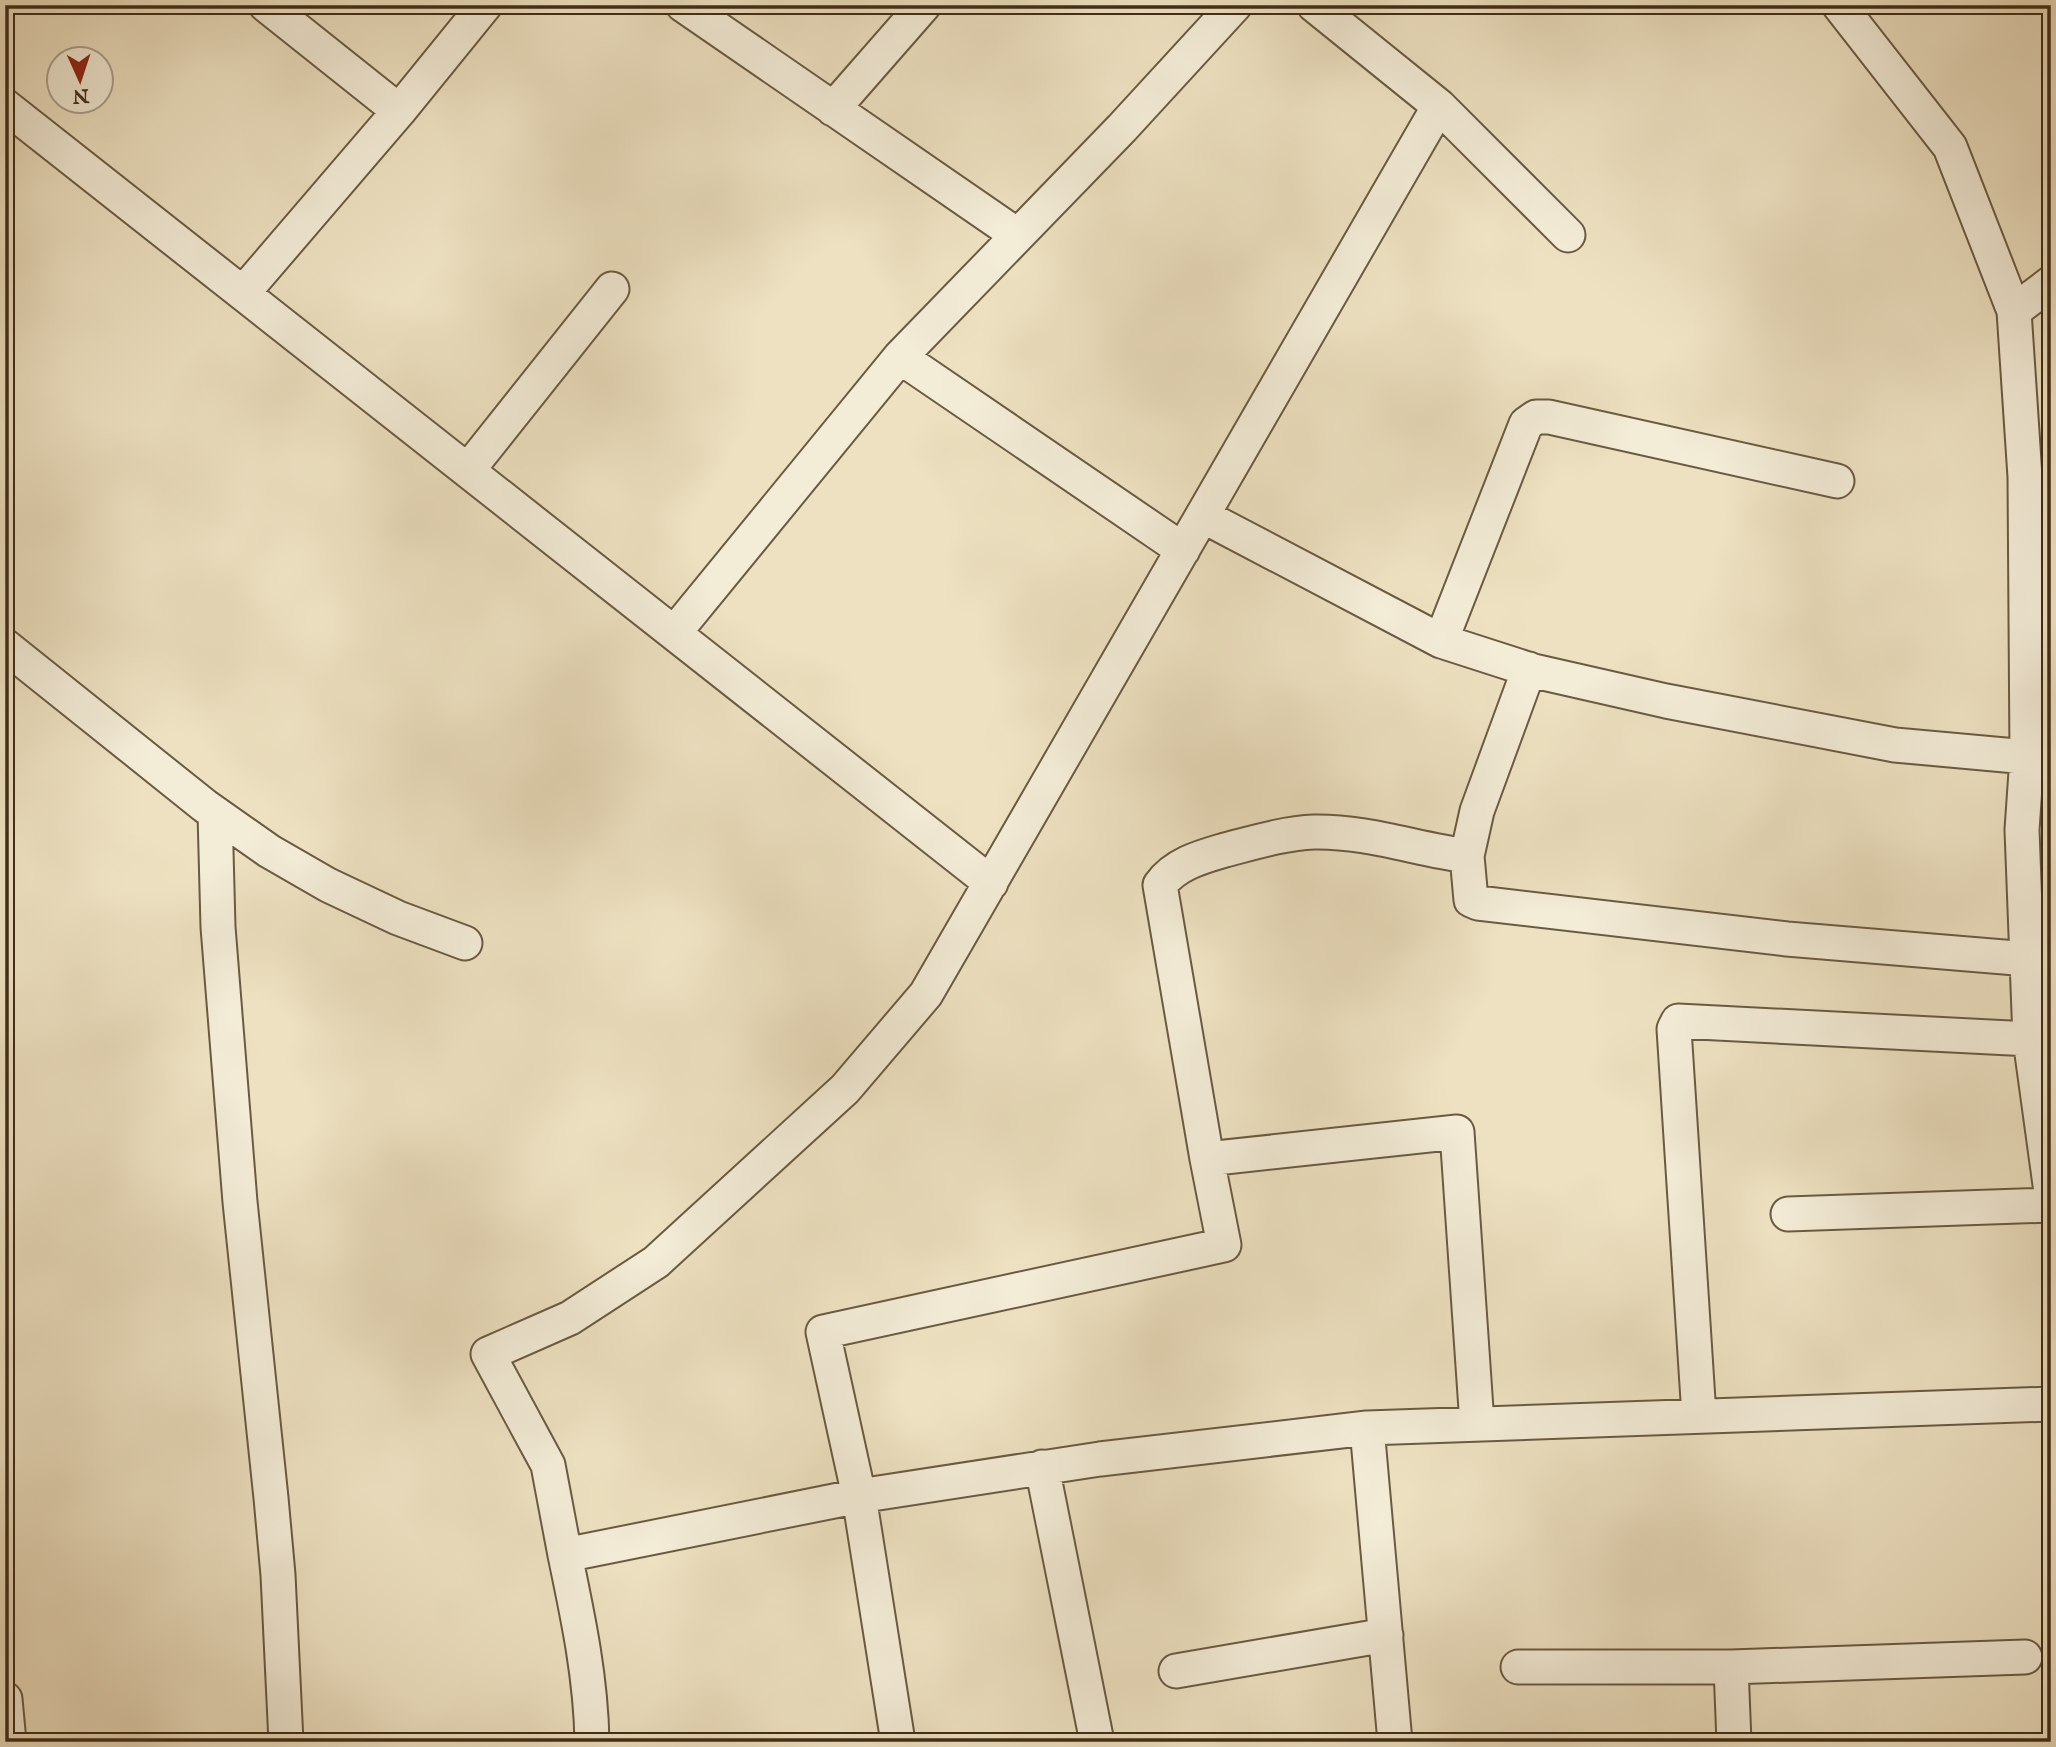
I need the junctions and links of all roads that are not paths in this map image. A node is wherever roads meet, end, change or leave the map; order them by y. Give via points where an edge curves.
1 (266, 5) edge
2 (485, 5) edge
3 (683, 5) edge
4 (924, 5) edge
5 (1235, 5) edge
6 (1314, 5) edge
7 (1839, 5) edge
8 (5, 106) edge
9 (1438, 106) junction
10 (832, 109) junction
11 (399, 111) junction
12 (1017, 235) junction
13 (1568, 235) dead end
14 (2051, 283) edge
15 (612, 289) dead end
16 (243, 293) junction
17 (2014, 311) junction
18 (900, 357) junction
19 (468, 470) junction
20 (2038, 471) edge
21 (1837, 481) dead end
22 (1203, 516) junction
23 (1183, 550) junction
24 (675, 632) junction
25 (1441, 641) junction
26 (5, 646) edge
27 (1529, 669) junction
28 (2027, 757) junction
29 (2037, 795) edge
30 (215, 813) junction
31 (1467, 856) junction
32 (991, 883) junction
33 (465, 943) dead end
34 (2028, 959) junction
35 (2030, 1039) junction
36 (2044, 1081) edge
37 (1207, 1159) junction
38 (2051, 1192) edge
39 (2051, 1205) edge
40 (1788, 1214) dead end
41 (2051, 1404) edge
42 (1699, 1416) junction
43 (1477, 1424) junction
44 (1367, 1428) junction
45 (1042, 1467) junction
46 (859, 1496) junction
47 (565, 1555) junction
48 (1386, 1635) junction
49 (2025, 1657) dead end
50 (1518, 1667) dead end
51 (1731, 1667) junction
52 (1177, 1671) dead end
53 (5, 1699) edge
54 (9, 1742) edge
55 (286, 1742) edge
56 (592, 1742) edge
57 (898, 1742) edge
58 (1097, 1742) edge
59 (1395, 1742) edge
60 (1734, 1742) edge

1 - 11 street
2 - 11 street
3 - 10 street
4 - 10 street
5 - 12 street
6 - 9 street
7 - 17 street via 1950,147
8 - 16 street
9 - 13 street
9 - 22 street
10 - 12 street
11 - 16 street
12 - 18 street
14 - 17 street
15 - 19 street
16 - 19 street
17 - 20 street
18 - 23 street
18 - 24 street
19 - 24 street
20 - 28 street
21 - 25 street via 1536,417 1525,424
22 - 23 street
22 - 25 street
23 - 32 street
24 - 32 street
25 - 27 street
26 - 30 street
27 - 28 street via 1895,746
27 - 31 street via 1477,811
28 - 29 street
29 - 34 street via 2022,830
30 - 33 street via 328,885
30 - 55 street via 218,927 277,1562
31 - 34 street via 1471,900 1478,903 1787,939
31 - 37 street via 1376,837 1313,832 1209,854 1168,874 1160,885
32 - 47 street via 926,994 845,1089 656,1262 570,1318 488,1354 548,1465
34 - 35 street
35 - 36 street
35 - 42 street via 1678,1021 1674,1028
36 - 38 street
37 - 43 street via 1457,1132
37 - 46 street via 1224,1245 823,1332
39 - 40 street
41 - 42 street
42 - 43 street
43 - 44 street
44 - 45 street
44 - 48 street
45 - 46 street
45 - 58 street
46 - 47 street
46 - 57 street
47 - 56 street via 584,1649
48 - 52 street
48 - 59 street
49 - 51 street
50 - 51 street
51 - 60 street
53 - 54 street

